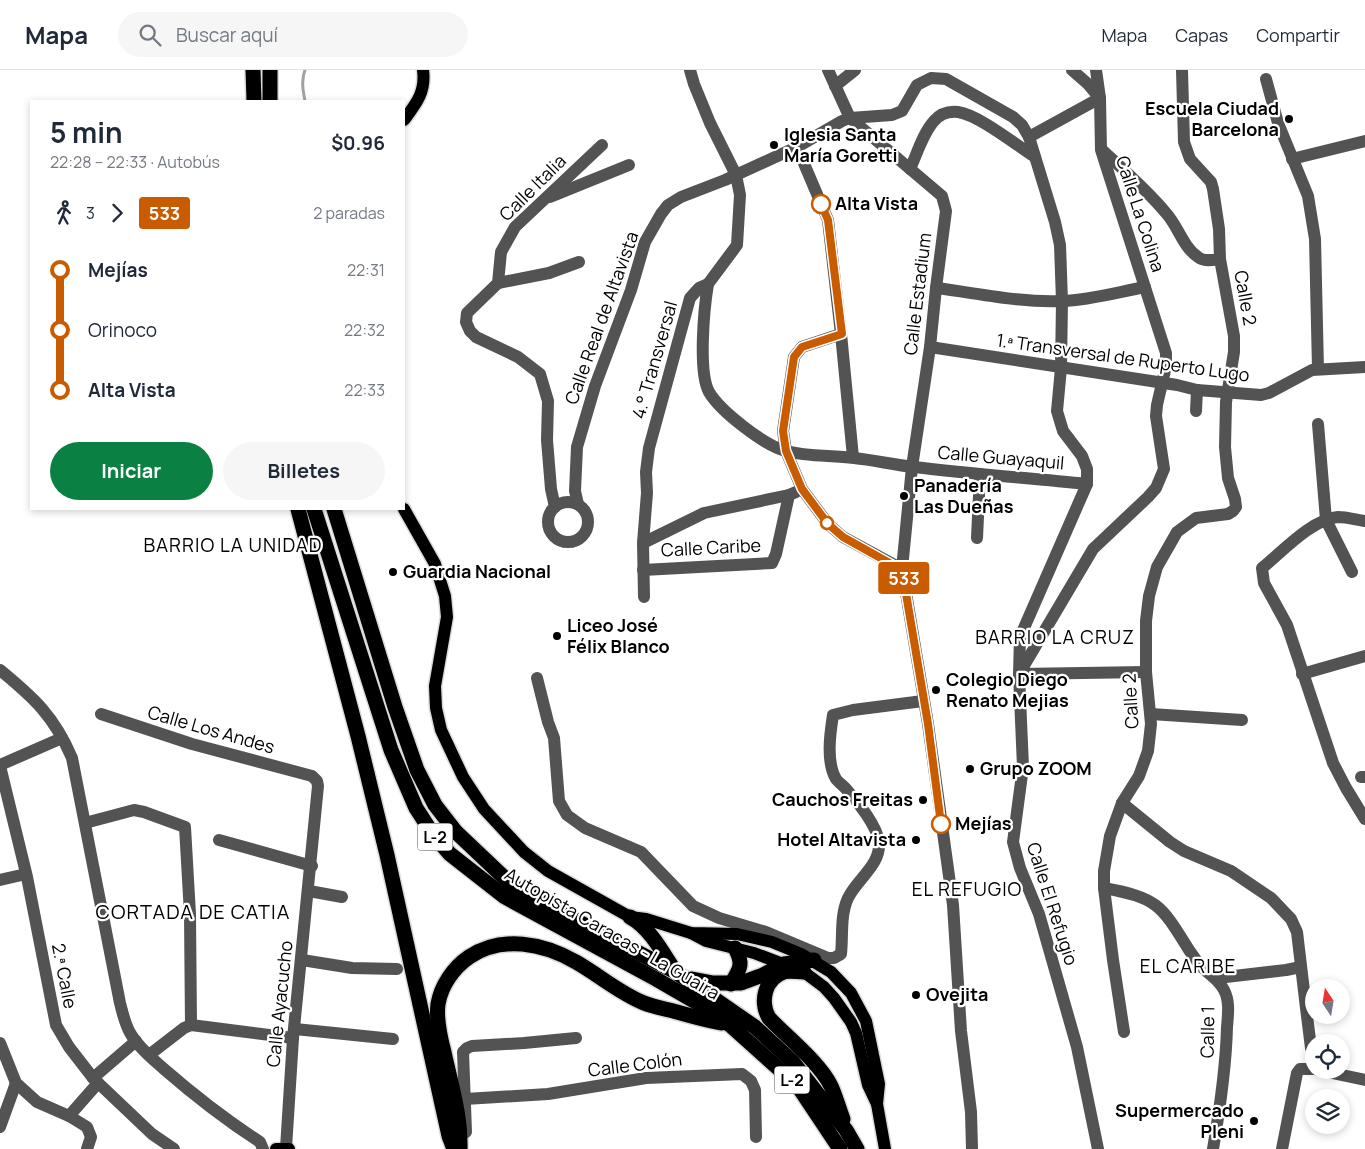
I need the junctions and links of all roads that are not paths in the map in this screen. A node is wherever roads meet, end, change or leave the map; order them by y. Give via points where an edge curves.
1 (253, 70) edge
2 (270, 70) edge
3 (423, 70) edge
4 (690, 70) edge
5 (828, 70) edge
6 (855, 70) edge
7 (1072, 70) edge
8 (1096, 70) edge
9 (1182, 70) edge
10 (1266, 79) dead end
11 (835, 86) junction
12 (1100, 98) junction
13 (254, 100) edge
14 (270, 100) edge
15 (850, 118) junction
16 (405, 119) edge
17 (1029, 136) junction
18 (1365, 141) edge
19 (602, 145) dead end
20 (796, 147) junction
21 (1102, 150) junction
22 (1035, 157) junction
23 (1292, 159) junction
24 (629, 165) dead end
25 (910, 169) junction
26 (736, 176) junction
27 (542, 201) junction
28 (1220, 259) junction
29 (579, 262) dead end
30 (498, 283) junction
31 (708, 284) junction
32 (1145, 286) junction
33 (936, 288) junction
34 (1062, 301) junction
35 (842, 334) junction
36 (930, 347) junction
37 (1365, 367) edge
38 (1061, 368) junction
39 (1318, 369) junction
40 (1163, 380) junction
41 (1197, 390) junction
42 (1227, 393) junction
43 (1196, 411) dead end
44 (1318, 424) dead end
45 (786, 451) junction
46 (853, 457) junction
47 (912, 467) junction
48 (980, 474) junction
49 (1087, 484) junction
50 (802, 489) junction
51 (789, 496) junction
52 (578, 504) junction
53 (555, 507) junction
54 (298, 510) edge
55 (314, 510) edge
56 (334, 510) edge
57 (405, 510) edge
58 (1326, 520) junction
59 (1365, 521) edge
60 (977, 538) dead end
61 (643, 543) junction
62 (643, 570) junction
63 (902, 570) junction
64 (1352, 572) dead end
65 (644, 597) dead end
66 (1365, 656) edge
67 (0, 670) edge
68 (1146, 672) junction
69 (1019, 674) junction
70 (1302, 674) junction
71 (537, 678) dead end
72 (924, 700) junction
73 (101, 714) dead end
74 (1151, 714) junction
75 (1242, 720) dead end
76 (62, 738) junction
77 (0, 766) edge
78 (312, 776) joint
79 (4, 800) edge
80 (1122, 804) junction
81 (1365, 819) edge
82 (85, 823) junction
83 (219, 840) dead end
84 (312, 866) junction
85 (26, 874) junction
86 (0, 880) edge
87 (1104, 888) junction
88 (309, 890) junction
89 (342, 897) dead end
90 (630, 917) junction
91 (691, 933) junction
92 (735, 948) junction
93 (302, 960) junction
94 (814, 960) junction
95 (784, 964) junction
96 (1301, 967) junction
97 (398, 969) dead end
98 (804, 972) junction
99 (680, 974) junction
100 (1218, 978) junction
101 (731, 984) junction
102 (191, 1025) junction
103 (730, 1025) junction
104 (1124, 1032) dead end
105 (294, 1033) junction
106 (1309, 1034) edge
107 (576, 1038) dead end
108 (393, 1039) dead end
109 (136, 1041) junction
110 (0, 1043) edge
111 (149, 1055) junction
112 (1305, 1069) edge
113 (1350, 1077) edge
114 (96, 1080) junction
115 (1365, 1080) edge
116 (16, 1083) junction
117 (465, 1099) junction
118 (877, 1104) junction
119 (69, 1116) junction
120 (0, 1127) edge
121 (846, 1130) junction
122 (756, 1138) dead end
123 (89, 1143) edge
124 (174, 1149) edge
125 (263, 1149) edge
126 (283, 1149) edge
127 (454, 1149) edge
128 (460, 1149) edge
129 (466, 1149) edge
130 (840, 1149) edge
131 (857, 1149) edge
132 (886, 1149) edge
133 (972, 1149) edge
134 (1098, 1149) edge
135 (1214, 1149) edge
136 (1282, 1149) edge

1 - 13 highway
2 - 14 highway
3 - 16 main road via 423,90 419,101
4 - 26 street, 4.° Transversal via 710,124
5 - 11 street, Calle Estadium
6 - 11 street
7 - 12 street
8 - 12 street, Calle La Colina
9 - 28 street, Calle 2 via 1184,142 1190,159 1211,182
10 - 23 street
11 - 15 street, Calle Estadium
12 - 17 street
12 - 21 street, Calle La Colina
15 - 17 street, Calle Real de Altavista via 892,115 902,111 917,85 931,78 946,79 1013,117
15 - 20 street, Calle Real de Altavista
15 - 25 street, Calle Estadium
17 - 22 street, Calle Real de Altavista
18 - 23 street
19 - 27 street, Calle Italia
20 - 26 street, Calle Real de Altavista
20 - 35 street via 828,220
21 - 28 street via 1168,214 1196,256 1207,261
21 - 32 street, Calle La Colina
22 - 25 street via 974,117 950,112 930,126
22 - 34 street, Calle Real de Altavista via 1060,245
23 - 39 street via 1308,196 1315,239
24 - 27 street
25 - 33 street, Calle Estadium via 942,196 945,204
26 - 31 street, 4.° Transversal via 740,195 737,245
26 - 52 street, Calle Real de Altavista via 668,205 645,242 577,447 575,491
27 - 30 street, Calle Italia via 515,227 501,252
28 - 42 street, Calle 2 via 1234,336
29 - 30 street
30 - 53 street via 468,313 466,322 476,337 518,357 540,374 548,401 550,489
31 - 45 street, Calle Guayaquil via 703,368 709,391 717,404 765,443
31 - 61 street, 4.° Transversal via 690,298 654,424 646,472
32 - 34 street
32 - 40 street, Calle La Colina via 1166,353
33 - 34 street via 1032,301
33 - 36 street, Calle Estadium
34 - 38 street, Calle Real de Altavista
35 - 45 street via 802,347 794,357 783,431
35 - 46 street
36 - 38 street, 1.ª Transversal de Ruperto Lugo
36 - 47 street, Calle Estadium
37 - 39 street, 1.ª Transversal de Ruperto Lugo
38 - 40 street, 1.ª Transversal de Ruperto Lugo
38 - 49 street, Calle Real de Altavista via 1057,411 1063,431 1082,456
39 - 42 street, 1.ª Transversal de Ruperto Lugo via 1269,393
40 - 41 street, 1.ª Transversal de Ruperto Lugo
40 - 69 street, Calle La Colina via 1156,416 1164,468 1162,477 1148,497 1093,549
41 - 42 street, 1.ª Transversal de Ruperto Lugo
41 - 43 street
42 - 68 street, Calle 2 via 1225,447 1228,478 1236,507 1228,514 1196,518 1184,525 1157,567 1146,621
44 - 58 street
45 - 46 street, Calle Guayaquil
45 - 50 street
46 - 47 street, Calle Guayaquil
47 - 48 street, Calle Guayaquil
47 - 63 street, Calle Estadium
48 - 49 street, Calle Guayaquil
48 - 60 street
49 - 69 street, Calle El Refugio via 1023,629 1019,645
50 - 51 street
50 - 63 street via 828,524 843,537
51 - 61 street via 704,513
51 - 62 street, Calle Caribe via 772,562
52 - 53 street via 566,502
52 - 53 street via 587,515 587,529 572,541 559,539 550,530 549,518
54 - 127 highway via 358,736
55 - 103 highway, Autopista Caracas - La Guaira / L-2 via 391,750 413,802 434,836 450,854 504,897 656,979
56 - 99 highway, Autopista Caracas - La Guaira / L-2 via 395,707 417,770 435,805 456,832 513,886
57 - 90 main road via 435,564 445,596 447,617 435,686 436,708 441,730 463,777 484,808 524,852 548,871
58 - 59 street via 1339,517
58 - 64 street
58 - 70 street via 1295,540 1262,568 1264,583 1287,625
61 - 62 street, 4.° Transversal
62 - 65 street, 4.° Transversal
63 - 72 street, Calle Estadium
66 - 70 street
67 - 76 street via 43,708
68 - 69 street
68 - 74 street, Calle 2
69 - 134 street, Calle El Refugio via 1023,768 1013,842 1039,914 1078,1047
70 - 81 street via 1333,763
71 - 72 street via 554,738 559,801 567,815 585,828 641,852 693,906 828,958 841,954 843,914 848,897 869,870 877,856 879,843 875,828 833,772 830,761 833,715
72 - 133 street, Calle Estadium via 953,905
73 - 78 street, Calle Los Andes via 192,744
74 - 75 street
74 - 80 street, Calle 2 via 1145,764
76 - 77 street
76 - 82 street via 72,758
77 - 79 street, 2.ª Calle
78 - 84 street, Calle Ayacucho via 318,786
79 - 85 street, 2.ª Calle
80 - 87 street, Calle 2 via 1110,836
80 - 96 street via 1170,842 1231,871 1283,908 1297,932
82 - 102 street via 134,810 185,827
82 - 109 street via 120,1003 125,1023
83 - 84 street
84 - 88 street, Calle Ayacucho
85 - 86 street
85 - 114 street, 2.ª Calle via 56,1025
87 - 100 street via 1152,902 1168,917 1196,961 1206,972
87 - 104 street, Calle 2
88 - 89 street
88 - 93 street, Calle Ayacucho
90 - 91 main road
90 - 99 highway via 639,921
91 - 92 main road via 706,941
91 - 94 main road via 758,938
92 - 95 main road
92 - 101 highway via 740,967
93 - 97 street via 352,968
93 - 105 street, Calle Ayacucho
94 - 95 highway
94 - 118 main road via 842,982 862,1013 879,1084
95 - 98 main road
95 - 101 highway via 751,980
96 - 100 street
96 - 106 street
98 - 118 main road via 824,987 851,1022 868,1085
98 - 121 highway via 786,972 773,979 768,984 763,1002 775,1025 805,1053 831,1086
99 - 101 highway
99 - 121 highway, Autopista Caracas - La Guaira / L-2 via 776,1046 793,1062
100 - 135 street, Calle 1 via 1228,1005 1222,1095
102 - 105 street
102 - 111 street
103 - 128 highway via 646,1004 626,995 576,962 543,948 528,944 500,944 475,953 449,977 438,1005 441,1038 461,1130
103 - 130 highway, Autopista Caracas - La Guaira / L-2 via 798,1086
105 - 108 street
105 - 126 street, Calle Ayacucho
107 - 117 street via 466,1048 463,1052
109 - 111 street
109 - 114 street
110 - 116 street
111 - 125 street via 210,1108 260,1142
112 - 136 street via 1297,1073
113 - 115 street
114 - 119 street
114 - 124 street, 2.ª Calle via 152,1134
116 - 119 street via 37,1102
116 - 120 street
117 - 122 street, Calle Colón via 548,1094 646,1078 742,1074 751,1081 755,1090
117 - 129 street
118 - 132 main road
119 - 123 street via 87,1127
121 - 131 highway, Autopista Caracas - La Guaira / L-2

